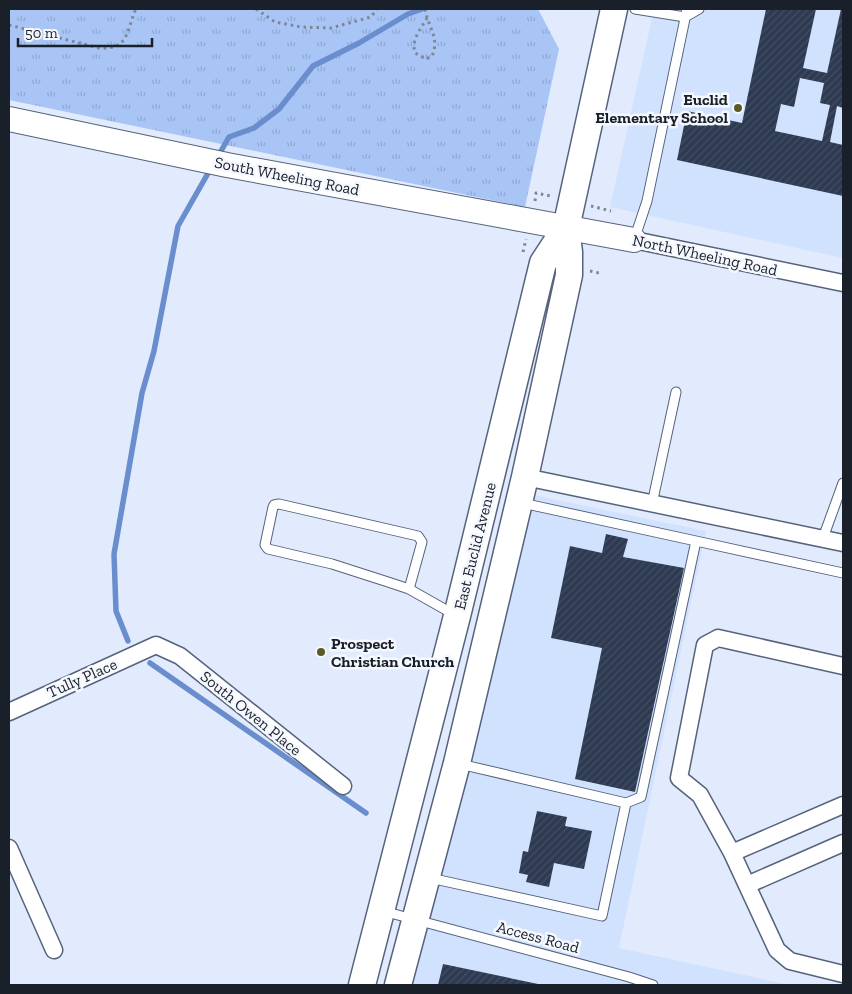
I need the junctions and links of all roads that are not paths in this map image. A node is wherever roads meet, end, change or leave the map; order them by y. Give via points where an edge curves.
1 (614, 9) edge
2 (635, 9) edge
3 (699, 9) edge
4 (686, 13) edge
5 (9, 119) edge
6 (566, 228) junction
7 (634, 240) junction
8 (843, 283) edge
9 (676, 392) dead end
10 (525, 477) junction
11 (843, 483) edge
12 (518, 502) junction
13 (652, 504) junction
14 (823, 538) junction
15 (696, 541) junction
16 (843, 542) edge
17 (843, 573) edge
18 (409, 589) junction
19 (458, 616) junction
20 (156, 645) joint
21 (843, 666) edge
22 (9, 712) edge
23 (457, 763) junction
24 (343, 786) dead end
25 (626, 803) junction
26 (843, 805) edge
27 (843, 843) edge
28 (9, 848) edge
29 (732, 853) junction
30 (427, 878) junction
31 (747, 885) junction
32 (382, 911) junction
33 (416, 920) junction
34 (54, 950) dead end
35 (843, 974) edge
36 (362, 985) edge
37 (398, 985) edge
38 (652, 985) edge

1 - 6 main road, East Euclid Avenue
2 - 4 lane
3 - 4 lane
4 - 7 lane via 647,201
5 - 6 street, South Wheeling Road via 228,166
6 - 7 street, North Wheeling Road
6 - 10 main road, East Euclid Avenue via 569,275
6 - 19 main road, East Euclid Avenue via 543,263
7 - 8 street, North Wheeling Road
9 - 13 lane
10 - 12 main road, East Euclid Avenue
10 - 13 street
11 - 14 lane
12 - 15 lane
12 - 23 main road, East Euclid Avenue
13 - 14 street
14 - 16 street
15 - 17 lane
15 - 25 lane via 641,797
18 - 18 lane via 332,564 268,549 265,544 272,507 279,504 418,536 422,542
18 - 19 lane
19 - 32 main road, East Euclid Avenue
20 - 22 street, Tully Place
20 - 24 street, South Owen Place via 180,656
21 - 29 street via 718,638 705,645 679,778 700,795
23 - 25 lane
23 - 30 main road, East Euclid Avenue
25 - 30 lane via 602,916
26 - 29 street
27 - 31 street
28 - 34 street
29 - 31 street
30 - 33 main road, East Euclid Avenue
31 - 35 street via 777,950 790,961
32 - 33 lane, Access Road
32 - 36 main road, East Euclid Avenue
33 - 37 main road, East Euclid Avenue
33 - 38 lane, Access Road

